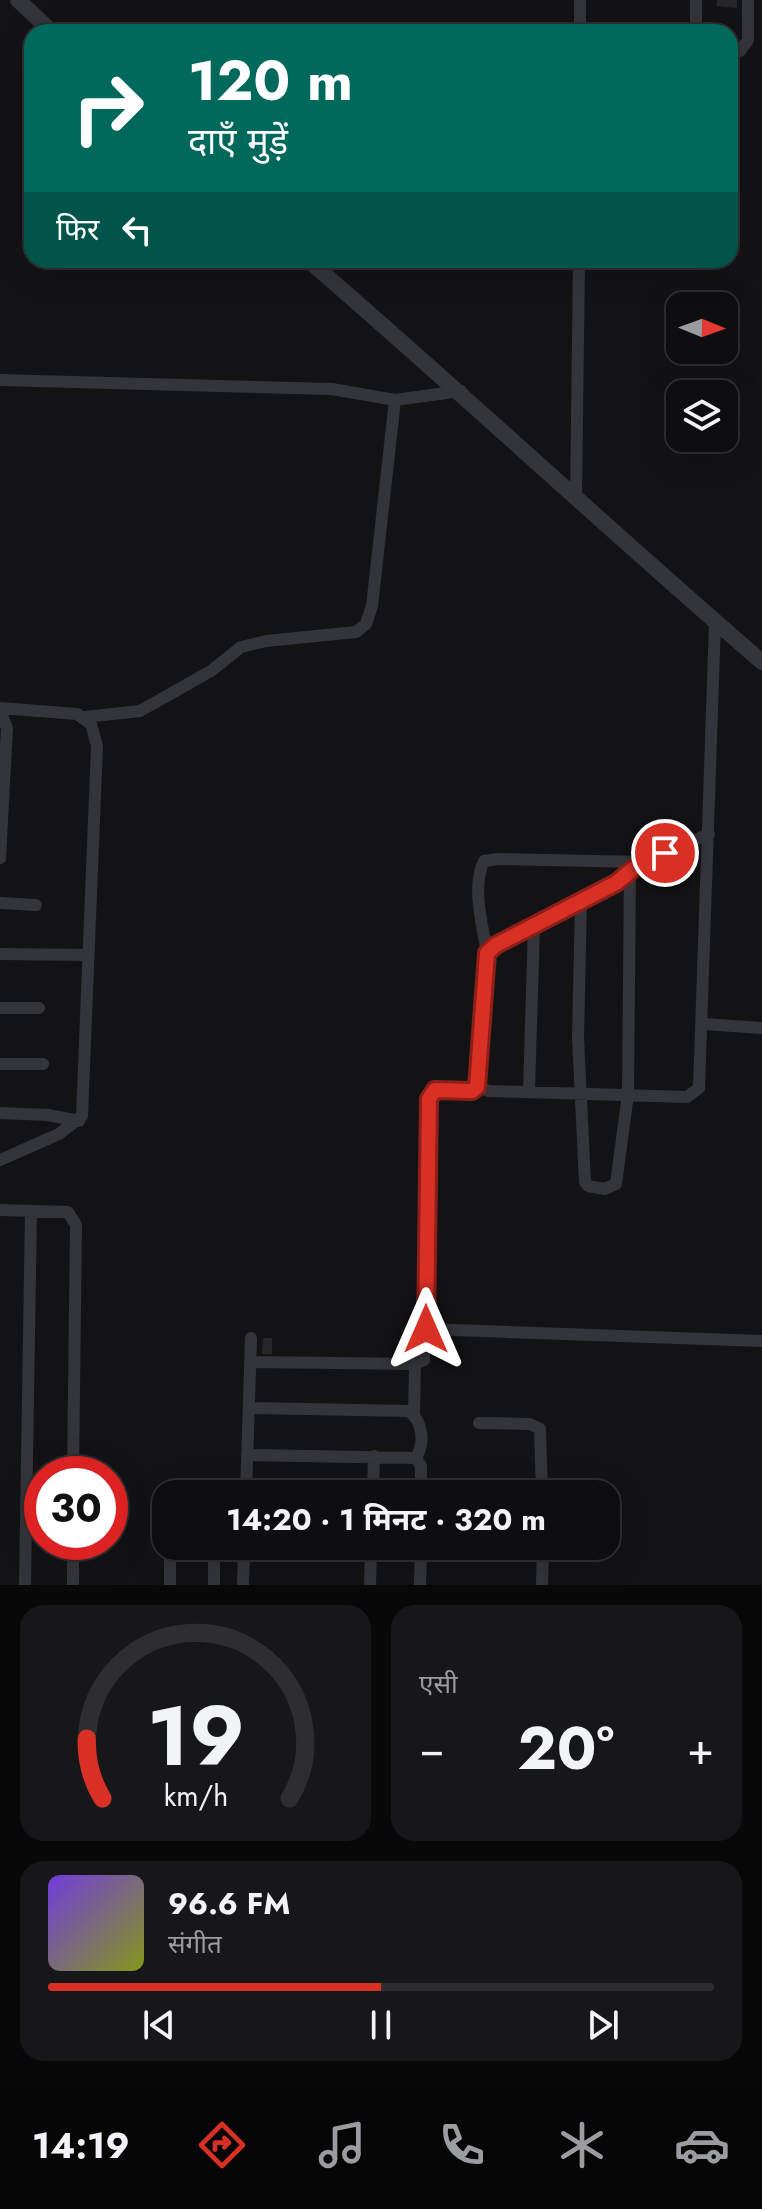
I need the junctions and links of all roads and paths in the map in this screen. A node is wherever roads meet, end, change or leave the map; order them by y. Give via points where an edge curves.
1 (18, 0) edge
2 (580, 0) edge
3 (696, 0) edge
4 (748, 0) edge
5 (44, 24) edge
6 (580, 24) edge
7 (696, 24) edge
8 (738, 51) edge
9 (317, 268) edge
10 (579, 268) edge
11 (0, 380) edge
12 (461, 391) junction
13 (395, 400) junction
14 (576, 498) junction
15 (715, 623) junction
16 (762, 662) edge
17 (0, 709) edge
18 (85, 717) junction
19 (709, 834) junction
20 (0, 858) edge
21 (644, 862) junction
22 (630, 871) junction
23 (581, 901) junction
24 (0, 903) edge
25 (36, 905) dead end
26 (534, 925) junction
27 (487, 953) junction
28 (0, 954) edge
29 (87, 955) junction
30 (0, 1008) edge
31 (39, 1008) dead end
32 (704, 1024) junction
33 (762, 1028) edge
34 (0, 1064) edge
35 (43, 1064) dead end
36 (477, 1087) junction
37 (529, 1091) junction
38 (582, 1092) junction
39 (628, 1094) junction
40 (0, 1113) edge
41 (79, 1121) junction
42 (0, 1160) edge
43 (0, 1210) edge
44 (31, 1211) junction
45 (426, 1329) junction
46 (251, 1338) dead end
47 (762, 1341) edge
48 (250, 1362) junction
49 (415, 1364) junction
50 (249, 1408) junction
51 (414, 1414) junction
52 (479, 1423) dead end
53 (247, 1455) junction
54 (73, 1456) edge
55 (374, 1456) junction
56 (416, 1458) junction
57 (246, 1480) edge
58 (373, 1480) edge
59 (421, 1480) edge
60 (542, 1480) edge
61 (73, 1560) edge
62 (170, 1560) edge
63 (214, 1560) edge
64 (244, 1560) edge
65 (371, 1560) edge
66 (421, 1560) edge
67 (543, 1560) edge
68 (25, 1585) edge
69 (73, 1585) edge
70 (170, 1585) edge
71 (214, 1585) edge
72 (243, 1585) edge
73 (370, 1585) edge
74 (420, 1585) edge
75 (542, 1585) edge

1 - 5 street
2 - 6 street
3 - 7 street
4 - 8 street via 747,44
9 - 12 street
10 - 14 street
11 - 13 street via 332,389
12 - 13 street
12 - 14 street
13 - 18 street via 366,624 356,632 241,647 211,671 140,711
14 - 15 street
15 - 16 street
15 - 19 street
17 - 18 street
17 - 20 street via 7,728
18 - 29 street via 97,746
19 - 21 street
19 - 32 street
21 - 22 street
21 - 27 street via 484,861 479,892
22 - 23 street
22 - 39 street
23 - 26 street
23 - 38 street
24 - 25 street
26 - 27 street
26 - 37 street
27 - 36 street
28 - 29 street
29 - 41 street
30 - 31 street
32 - 33 street
32 - 39 street via 696,1093
34 - 35 street
36 - 37 street
36 - 45 street via 435,1090 429,1099
37 - 38 street
38 - 39 street
38 - 39 street via 585,1182 605,1189 616,1184
40 - 41 street
41 - 42 street
43 - 44 street
44 - 54 street via 68,1212 76,1225
44 - 68 street
45 - 47 street
45 - 49 street via 426,1355
46 - 48 street
48 - 49 street
48 - 50 street
49 - 51 street
50 - 51 street
50 - 53 street
51 - 56 street via 422,1440
52 - 60 street via 540,1429
53 - 55 street
53 - 57 street
55 - 56 street
55 - 58 street
56 - 59 street
61 - 69 street
62 - 70 street
63 - 71 street
64 - 72 street
65 - 73 street
66 - 74 street
67 - 75 street

